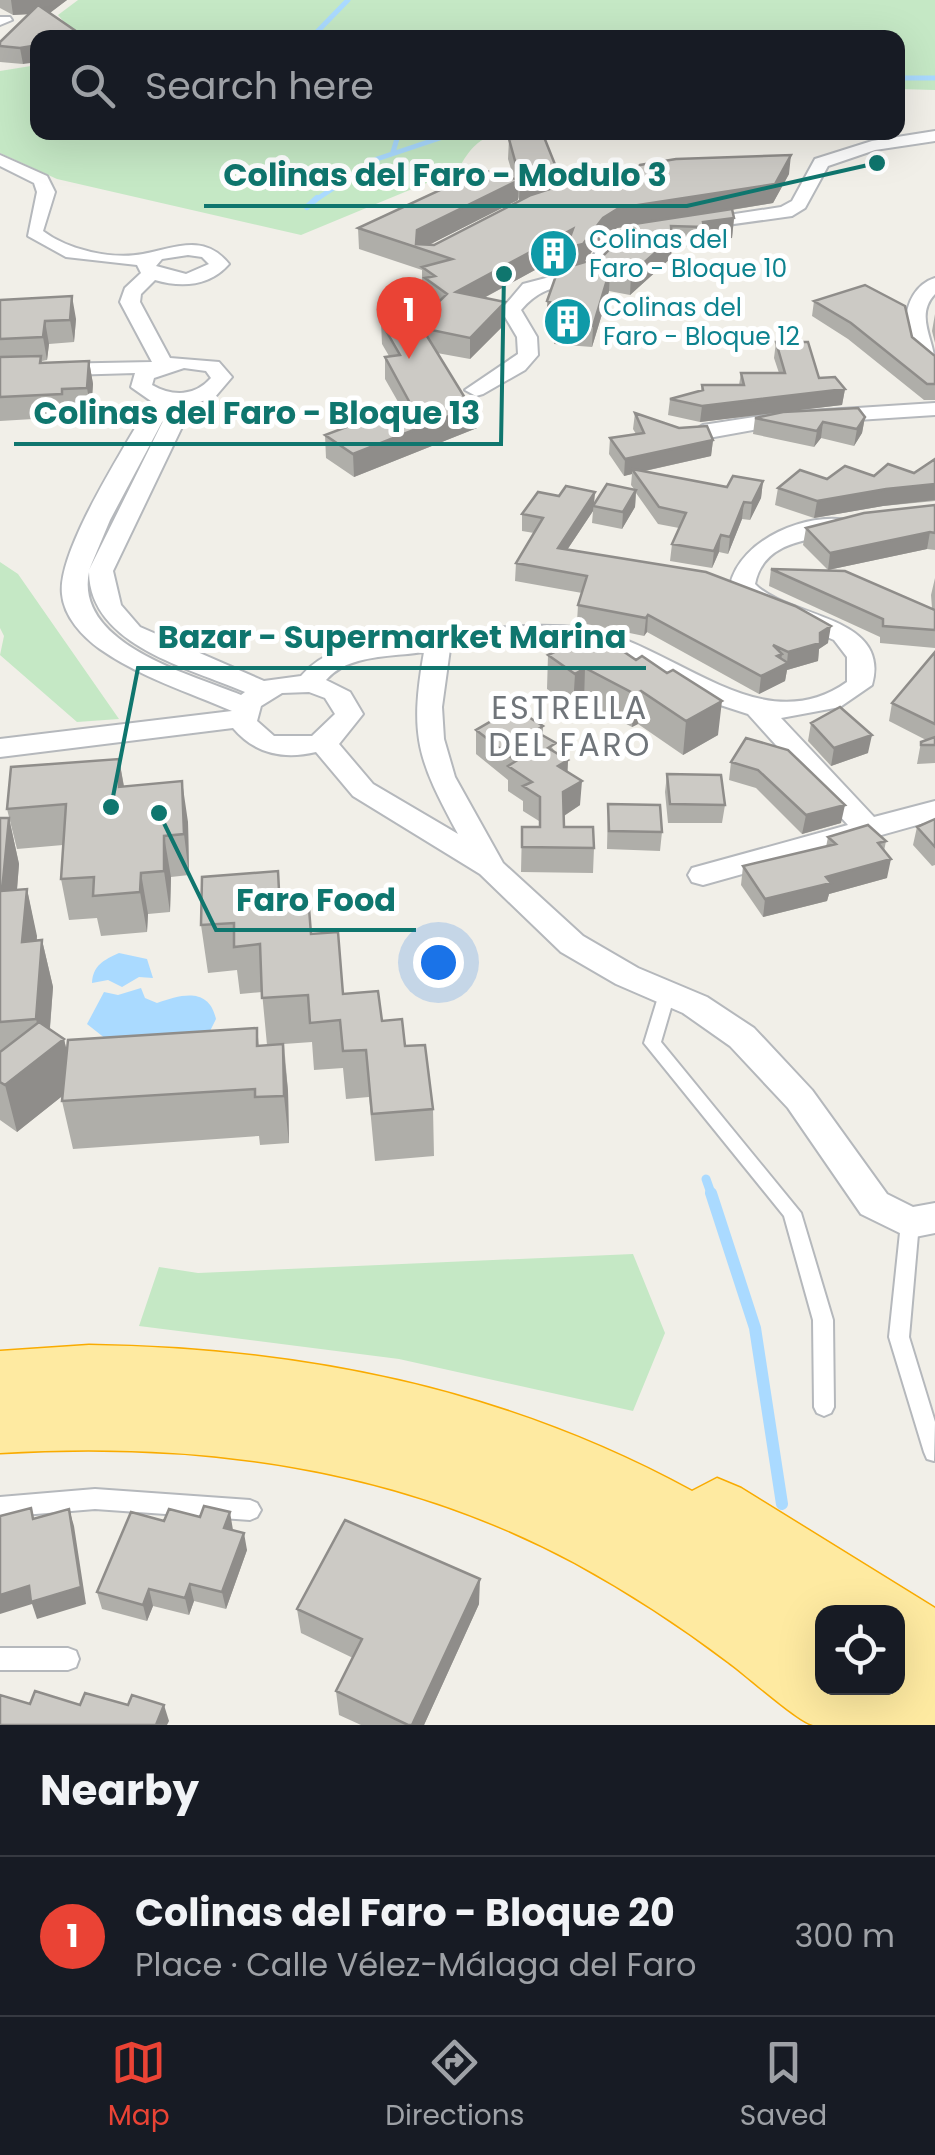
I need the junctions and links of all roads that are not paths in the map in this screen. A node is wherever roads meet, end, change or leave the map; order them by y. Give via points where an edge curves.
1 (935, 136) edge
2 (0, 160) edge
3 (935, 284) edge
4 (935, 359) edge
5 (166, 365) junction
6 (0, 371) edge
7 (476, 390) dead end
8 (174, 398) junction
9 (935, 408) edge
10 (703, 432) edge
11 (872, 521) edge
12 (438, 646) junction
13 (308, 684) junction
14 (251, 705) junction
15 (758, 710) junction
16 (322, 742) junction
17 (0, 748) edge
18 (935, 810) edge
19 (869, 830) junction
20 (492, 868) junction
21 (703, 875) dead end
22 (667, 994) junction
23 (923, 1220) edge
24 (145, 1372) junction
25 (0, 1379) edge
26 (824, 1407) dead end
27 (0, 1424) edge
28 (934, 1452) edge
29 (0, 1507) edge
30 (250, 1510) dead end
31 (676, 1584) junction
32 (868, 1605) edge
33 (815, 1615) edge
34 (905, 1629) edge
35 (935, 1648) edge
36 (0, 1659) edge
37 (68, 1660) dead end
38 (905, 1678) edge
39 (935, 1700) edge
40 (822, 1725) edge
41 (872, 1725) edge

1 - 7 street via 813,163 799,204 786,212 622,236 602,249 591,272 520,294 511,310 527,337 528,355
2 - 5 street via 41,180 46,192 34,232 45,242 157,271 153,302
3 - 4 street via 919,296 913,318
5 - 6 street
5 - 8 street via 144,375 141,386
5 - 8 street via 212,366 222,377 214,390
8 - 14 street via 80,562 76,606 110,644
9 - 10 street via 780,418
11 - 15 street via 766,546 733,583 843,636 862,662 859,685 848,694 804,708
12 - 13 street via 346,654 327,662
12 - 15 street via 561,634 617,642 719,699
12 - 20 street via 430,739 441,777
13 - 14 street
13 - 16 street via 338,694 346,704 345,725
14 - 16 street via 248,732 272,745
14 - 17 street
15 - 19 street
16 - 20 street via 363,790
18 - 19 street
19 - 21 street
20 - 22 street via 572,944
22 - 23 street via 742,1037 800,1100 874,1204
22 - 26 lane via 652,1043 792,1213 823,1320
23 - 28 lane via 899,1337
24 - 25 highway
24 - 32 highway via 288,1374 402,1388 535,1421 729,1516
24 - 33 highway via 294,1385 426,1414 560,1459 692,1527
27 - 31 highway via 126,1416 285,1432 415,1462 533,1506
29 - 30 lane via 94,1499
31 - 40 highway
31 - 41 highway
34 - 35 highway
36 - 37 lane
38 - 39 highway

